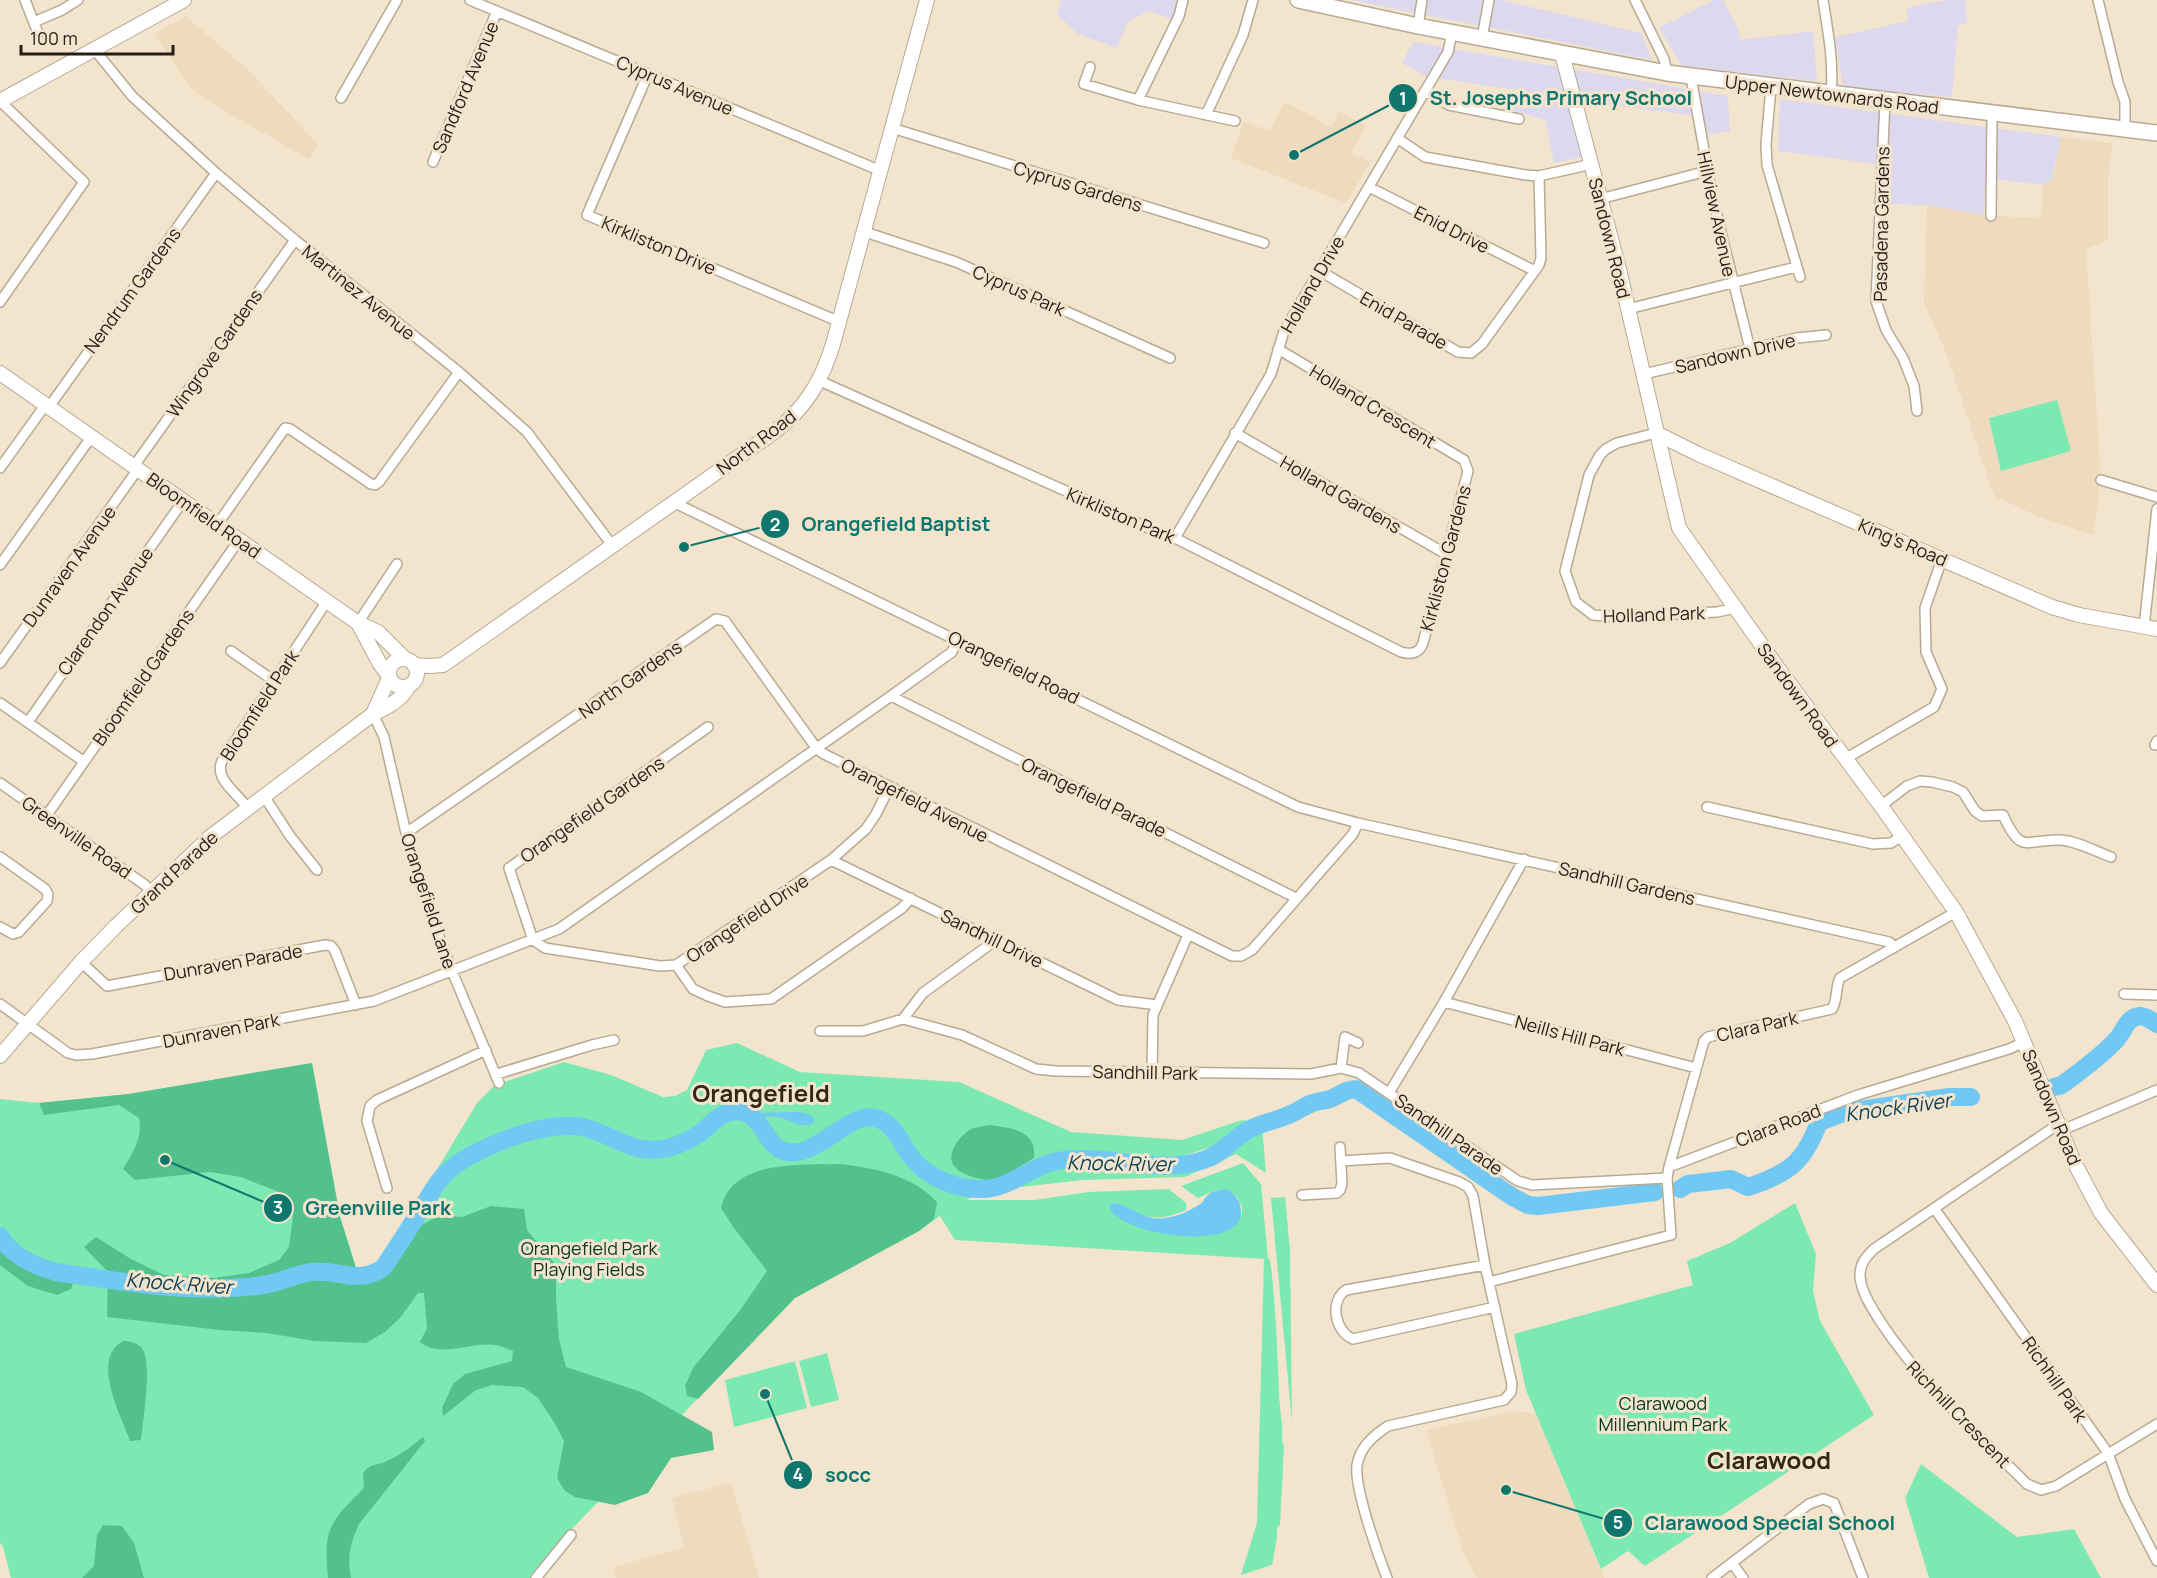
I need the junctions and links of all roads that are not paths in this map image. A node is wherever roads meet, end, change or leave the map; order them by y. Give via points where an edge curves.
1 (25, 0) edge
2 (78, 0) edge
3 (184, 0) edge
4 (397, 0) edge
5 (470, 0) edge
6 (927, 0) edge
7 (1183, 0) edge
8 (1253, 0) edge
9 (1298, 0) edge
10 (1422, 0) edge
11 (1489, 0) edge
12 (1635, 0) edge
13 (1823, 0) edge
14 (2098, 0) edge
15 (497, 11) junction
16 (34, 22) junction
17 (1418, 26) junction
18 (1452, 32) junction
19 (38, 33) dead end
20 (1482, 38) junction
21 (94, 49) junction
22 (1562, 54) junction
23 (1090, 68) dead end
24 (648, 74) junction
25 (1667, 74) junction
26 (1691, 77) junction
27 (1771, 87) junction
28 (1425, 90) junction
29 (1831, 94) junction
30 (341, 98) dead end
31 (1138, 100) junction
32 (1885, 100) junction
33 (0, 101) edge
34 (1992, 113) junction
35 (1206, 115) junction
36 (1519, 119) dead end
37 (1235, 121) dead end
38 (892, 128) junction
39 (2125, 129) junction
40 (2157, 133) edge
41 (1397, 138) junction
42 (433, 162) dead end
43 (1592, 164) junction
44 (881, 171) junction
45 (1707, 171) junction
46 (216, 174) junction
47 (1539, 176) junction
48 (1369, 187) junction
49 (1600, 199) junction
50 (1991, 216) dead end
51 (864, 232) junction
52 (295, 240) junction
53 (1264, 243) dead end
54 (1796, 267) junction
55 (1320, 271) junction
56 (1535, 271) junction
57 (1800, 277) dead end
58 (1732, 284) junction
59 (0, 302) edge
60 (1628, 309) junction
61 (840, 322) junction
62 (1826, 335) dead end
63 (1278, 349) junction
64 (1750, 349) junction
65 (1170, 358) dead end
66 (459, 372) junction
67 (0, 373) edge
68 (1644, 374) junction
69 (820, 381) junction
70 (47, 405) junction
71 (1917, 411) dead end
72 (1236, 433) junction
73 (1656, 434) junction
74 (92, 436) junction
75 (1467, 465) joint
76 (0, 468) edge
77 (136, 468) junction
78 (2102, 480) dead end
79 (2157, 497) edge
80 (183, 501) junction
81 (673, 502) junction
82 (2157, 508) edge
83 (217, 525) junction
84 (1175, 537) junction
85 (239, 540) junction
86 (612, 545) junction
87 (1446, 554) junction
88 (1942, 559) junction
89 (397, 564) dead end
90 (0, 565) edge
91 (327, 601) junction
92 (1736, 608) junction
93 (358, 623) junction
94 (2151, 628) edge
95 (957, 639) junction
96 (231, 651) dead end
97 (1419, 651) joint
98 (410, 662) junction
99 (0, 663) edge
100 (443, 665) junction
101 (389, 677) junction
102 (274, 681) junction
103 (411, 685) junction
104 (891, 696) junction
105 (0, 703) edge
106 (373, 714) junction
107 (28, 722) junction
108 (708, 727) dead end
109 (817, 749) junction
110 (1845, 759) junction
111 (83, 762) junction
112 (0, 783) edge
113 (889, 788) junction
114 (264, 796) junction
115 (1881, 806) junction
116 (247, 807) junction
117 (1707, 807) dead end
118 (47, 815) junction
119 (1358, 823) junction
120 (406, 833) junction
121 (1902, 836) junction
122 (0, 857) edge
123 (2111, 857) dead end
124 (1524, 859) junction
125 (831, 860) junction
126 (317, 870) dead end
127 (152, 892) junction
128 (911, 898) junction
129 (1296, 898) junction
130 (1956, 912) junction
131 (0, 927) edge
132 (1188, 935) junction
133 (533, 940) junction
134 (996, 940) junction
135 (1894, 946) junction
136 (81, 962) junction
137 (676, 965) junction
138 (452, 971) junction
139 (2124, 994) dead end
140 (2157, 995) edge
141 (1444, 1002) junction
142 (0, 1004) edge
143 (356, 1005) junction
144 (1157, 1005) junction
145 (903, 1019) junction
146 (27, 1024) junction
147 (820, 1031) dead end
148 (614, 1040) dead end
149 (2024, 1042) junction
150 (1358, 1043) dead end
151 (486, 1050) junction
152 (0, 1056) edge
153 (1341, 1068) junction
154 (1696, 1068) junction
155 (1152, 1072) junction
156 (2157, 1090) edge
157 (1389, 1093) junction
158 (2058, 1128) junction
159 (1340, 1147) dead end
160 (1341, 1161) junction
161 (1669, 1167) junction
162 (1668, 1178) junction
163 (387, 1188) dead end
164 (1302, 1195) dead end
165 (1934, 1208) junction
166 (1485, 1265) junction
167 (1489, 1282) junction
168 (2157, 1285) edge
169 (1495, 1307) junction
170 (2157, 1424) edge
171 (2108, 1453) junction
172 (571, 1535) dead end
173 (2157, 1561) edge
174 (1732, 1563) junction
175 (536, 1578) edge
176 (1387, 1578) edge
177 (1712, 1578) edge
178 (1743, 1578) edge
179 (1863, 1578) edge

1 - 16 street
2 - 16 street
3 - 21 street
4 - 30 street
5 - 15 street, Cyprus Avenue
6 - 38 street, North Road
7 - 31 street
8 - 35 street via 1244,35
9 - 17 main road, Upper Newtownards Road
10 - 17 street
11 - 20 street
12 - 25 street via 1664,59
13 - 29 street via 1833,76
14 - 39 street via 2125,102
15 - 24 street, Cyprus Avenue
15 - 42 street, Sandford Avenue
16 - 19 street
17 - 18 main road, Upper Newtownards Road
18 - 20 main road, Upper Newtownards Road
18 - 28 street, Holland Drive via 1448,51
20 - 22 main road, Upper Newtownards Road
21 - 33 street
21 - 46 street, Martinez Avenue via 132,96
22 - 25 main road, Upper Newtownards Road
22 - 43 street, Sandown Road
23 - 31 street via 1084,84
24 - 44 street, Cyprus Avenue
24 - 61 street, Kirkliston Drive via 587,215
25 - 26 main road, Upper Newtownards Road
26 - 27 main road, Upper Newtownards Road
26 - 45 street, Hillview Avenue
27 - 29 main road, Upper Newtownards Road
27 - 54 street via 1767,165
28 - 36 street via 1449,105
28 - 41 street, Holland Drive
29 - 32 main road, Upper Newtownards Road
31 - 35 street
32 - 34 main road, Upper Newtownards Road
32 - 71 street, Pasadena Gardens via 1876,301 1886,330 1907,367
33 - 59 street via 84,182
34 - 39 main road, Upper Newtownards Road
34 - 50 street
35 - 37 street
38 - 44 street, North Road
38 - 53 street, Cyprus Gardens
39 - 40 main road, Upper Newtownards Road
41 - 47 street via 1425,157
41 - 48 street, Holland Drive
43 - 47 street
43 - 49 street, Sandown Road
44 - 51 street, North Road
45 - 49 street
45 - 58 street, Hillview Avenue
46 - 52 street, Martinez Avenue
46 - 70 street, Nendrum Gardens
47 - 56 street, Enid Parade via 1541,258
48 - 55 street, Holland Drive
48 - 56 street, Enid Drive
49 - 60 street, Sandown Road
51 - 61 street, North Road
51 - 65 street, Cyprus Park via 956,262
52 - 66 street, Martinez Avenue
52 - 77 street, Wingrove Gardens
54 - 57 street
54 - 58 street
55 - 56 street, Enid Parade via 1464,353 1482,345
55 - 63 street, Holland Drive via 1284,331
58 - 60 street
58 - 64 street, Hillview Avenue
60 - 68 street, Sandown Road
61 - 69 street, North Road
62 - 64 street, Sandown Drive
63 - 72 street, Holland Drive via 1271,374
63 - 75 street, Holland Crescent
64 - 68 street, Sandown Drive
66 - 83 street via 375,485 285,428
66 - 86 street, Martinez Avenue via 527,432
67 - 70 street, Bloomfield Road
68 - 73 street, Sandown Road
69 - 81 street, North Road via 789,421
69 - 84 street, Kirkliston Park
70 - 74 street, Bloomfield Road
70 - 76 street, Nendrum Gardens
72 - 84 street, Holland Drive
72 - 87 street, Holland Gardens
73 - 88 street, King's Road
73 - 92 street, Sandown Road via 1679,528
73 - 92 street, Holland Park via 1606,449 1589,475 1565,571 1576,602 1593,615 1619,617
74 - 77 street, Bloomfield Road
74 - 90 street
75 - 87 street, Kirkliston Gardens
77 - 80 street, Bloomfield Road
77 - 99 street, Dunraven Avenue
78 - 79 street
80 - 83 street, Bloomfield Road
80 - 107 street, Clarendon Avenue
81 - 86 street, North Road
81 - 95 street, Orangefield Road
82 - 94 street
83 - 85 street, Bloomfield Road
84 - 97 street, Kirkliston Park via 1401,652
85 - 91 street, Bloomfield Road
85 - 111 street, Bloomfield Gardens
86 - 100 street, North Road
87 - 97 street, Kirkliston Gardens
88 - 94 street, King's Road via 2052,607
88 - 110 street via 1924,608 1926,652 1942,689 1934,707
89 - 93 street
91 - 93 street, Bloomfield Road
91 - 102 street, Bloomfield Park
92 - 110 street, Sandown Road
93 - 98 street, Bloomfield Road via 378,632
93 - 101 street
95 - 104 street via 952,652
95 - 119 street, Orangefield Road via 1298,807
96 - 102 street
98 - 100 street
98 - 101 street via 393,663
98 - 103 street via 417,674
100 - 103 street, North Road
101 - 103 street via 399,687
101 - 106 street, Grand Parade
102 - 116 street, Bloomfield Park via 219,768 221,776
103 - 106 street, Grand Parade via 404,695
104 - 109 street
104 - 129 street, Orangefield Parade
105 - 107 street
106 - 114 street, Grand Parade
106 - 120 street, Orangefield Lane via 384,737
107 - 111 street
108 - 133 street, Orangefield Gardens via 508,868
109 - 113 street, Orangefield Avenue
109 - 120 street, North Gardens via 725,621 716,620
109 - 133 street via 559,929
110 - 115 street, Sandown Road
111 - 118 street, Bloomfield Gardens
112 - 118 street, Greenville Road
113 - 125 street, Orangefield Drive via 866,829
113 - 132 street, Orangefield Avenue
114 - 116 street, Grand Parade
114 - 126 street
115 - 121 street, Sandown Road
115 - 123 street via 1920,781 1944,784 1963,792 1982,816 2003,815 2012,836 2025,843 2059,840
116 - 127 street, Grand Parade
117 - 121 street via 1873,844 1891,843
118 - 127 street, Greenville Road
119 - 124 street, Sandhill Gardens
119 - 129 street, Orangefield Avenue via 1353,834
120 - 138 street, Orangefield Lane via 423,894
121 - 130 street, Sandown Road
122 - 131 street via 48,894 47,901 19,932 13,934
124 - 135 street, Sandhill Gardens
124 - 141 street, Sandhill Parade
125 - 128 street, Sandhill Drive
125 - 137 street, Orangefield Drive
127 - 136 street, Grand Parade
128 - 134 street, Sandhill Drive
128 - 137 street via 771,999 725,1002 708,996 693,989
129 - 132 street, Orangefield Avenue via 1251,950 1241,956 1232,956
130 - 135 street, Clara Park
130 - 149 street, Sandown Road
132 - 144 street
133 - 137 street, Orangefield Drive via 546,948 660,966
133 - 138 street
134 - 144 street, Sandhill Drive via 1118,1000
134 - 145 street via 923,993
135 - 154 street, Clara Park via 1840,978 1832,1009 1708,1037
136 - 143 street, Dunraven Parade via 107,986 325,945 335,951
136 - 146 street, Grand Parade
138 - 143 street, Dunraven Park
138 - 151 street, Orangefield Lane
139 - 140 street
141 - 154 street, Neills Hill Park
141 - 157 street, Sandhill Parade
142 - 146 street, Dunraven Park
143 - 146 street, Dunraven Park via 83,1055 68,1053
144 - 155 street via 1153,1015
145 - 147 street via 863,1031
145 - 155 street, Sandhill Park via 962,1035 1036,1069
146 - 152 street, Grand Parade
148 - 151 street, Orangefield Lane via 498,1079
149 - 158 street, Sandown Road
149 - 161 street, Clara Road via 1858,1095
150 - 153 street via 1345,1036
151 - 163 street via 370,1106 367,1121
153 - 155 street, Sandhill Park via 1311,1074
153 - 157 street via 1359,1073
154 - 161 street, Clara Park
156 - 158 street, Richhill Crescent
157 - 162 street, Sandhill Parade via 1518,1181 1532,1185
158 - 165 street, Richhill Crescent
158 - 168 street, Sandown Road via 2101,1212
159 - 160 street
160 - 164 street via 1340,1190
160 - 166 street via 1390,1158 1468,1188 1473,1196
161 - 162 street, Clara Park
162 - 167 street, Clara Park via 1671,1235
165 - 171 street, Richhill Park
165 - 171 street, Richhill Crescent via 1862,1260 1860,1277 1869,1304 1901,1353 1925,1383 2027,1484 2041,1490 2056,1486
166 - 167 street
166 - 169 street via 1346,1290 1335,1303 1337,1317 1340,1329 1353,1338
167 - 169 street
169 - 176 street via 1512,1384 1504,1400 1388,1426 1363,1449 1357,1466 1359,1486
170 - 171 street, Richhill Crescent
171 - 173 street, Richhill Park
172 - 175 street
174 - 177 street
174 - 178 street
174 - 179 street via 1809,1504 1823,1499 1834,1503

